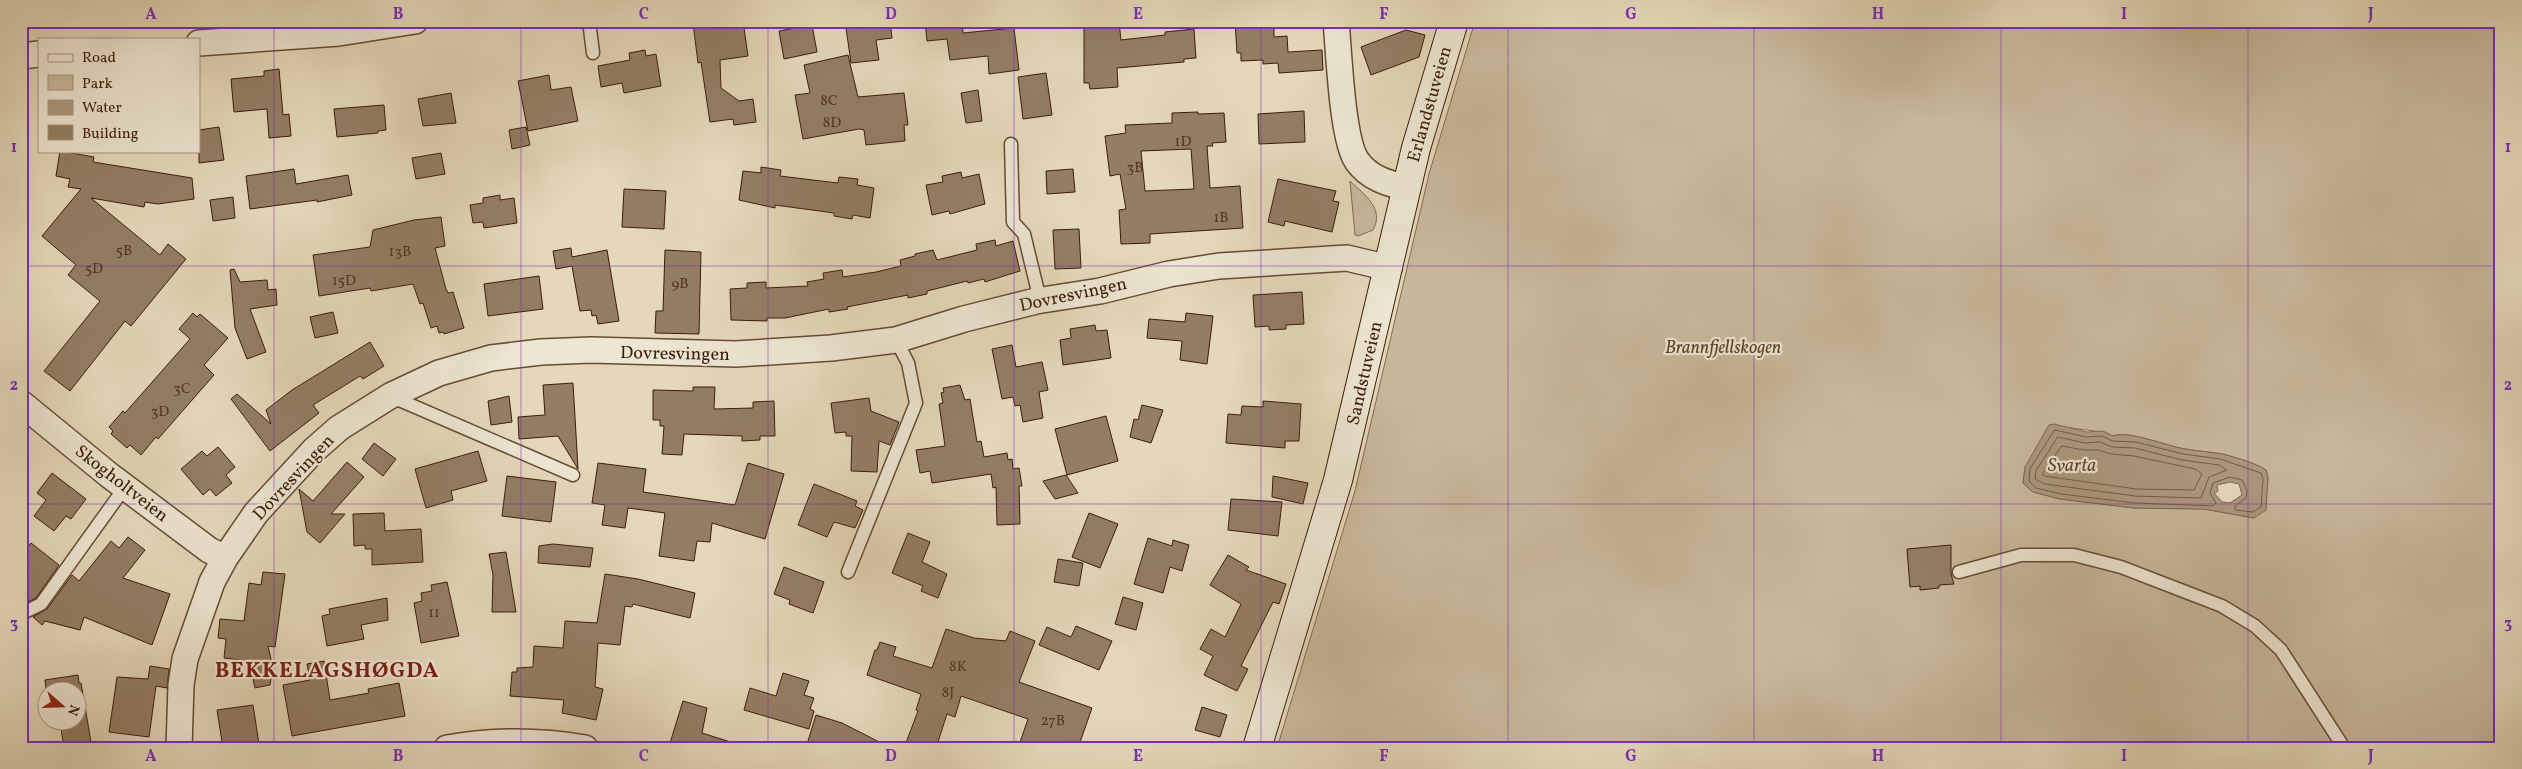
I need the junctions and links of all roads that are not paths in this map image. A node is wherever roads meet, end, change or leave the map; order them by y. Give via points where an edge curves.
1 (415, 21) edge
2 (589, 21) edge
3 (1336, 21) edge
4 (1454, 21) edge
5 (200, 43) edge
6 (593, 53) dead end
7 (38, 54) edge
8 (21, 56) edge
9 (1012, 144) dead end
10 (1406, 188) junction
11 (1389, 268) junction
12 (1040, 300) junction
13 (896, 340) junction
14 (390, 396) junction
15 (21, 403) edge
16 (573, 475) dead end
17 (125, 487) junction
18 (224, 558) junction
19 (848, 572) dead end
20 (1959, 572) dead end
21 (21, 614) edge
22 (179, 748) edge
23 (447, 748) edge
24 (585, 748) edge
25 (1257, 748) edge
26 (2344, 748) edge

1 - 5 street via 339,33
2 - 6 lane
3 - 10 street via 1347,133 1354,155 1374,176
4 - 10 street, Erlandstuveien
7 - 8 street
9 - 12 lane via 1013,222 1024,234
10 - 11 street, Sandstuveien
11 - 12 street, Dovresvingen via 1347,258 1219,266
11 - 25 street, Sandstuveien via 1341,470
12 - 13 street, Dovresvingen via 931,336
13 - 14 street, Dovresvingen via 736,354 590,350 541,352 482,360 439,373
13 - 19 lane via 908,363 916,402
14 - 16 lane
14 - 18 street, Dovresvingen via 339,428 314,450 274,491
15 - 17 street, Skogholtveien
17 - 18 street, Skogholtveien
17 - 21 lane via 41,604
18 - 22 street, Dovresvingen via 212,582 185,659
20 - 26 lane via 2021,555 2074,555 2121,567 2222,606 2255,626 2282,650
23 - 24 street via 505,742 553,742

